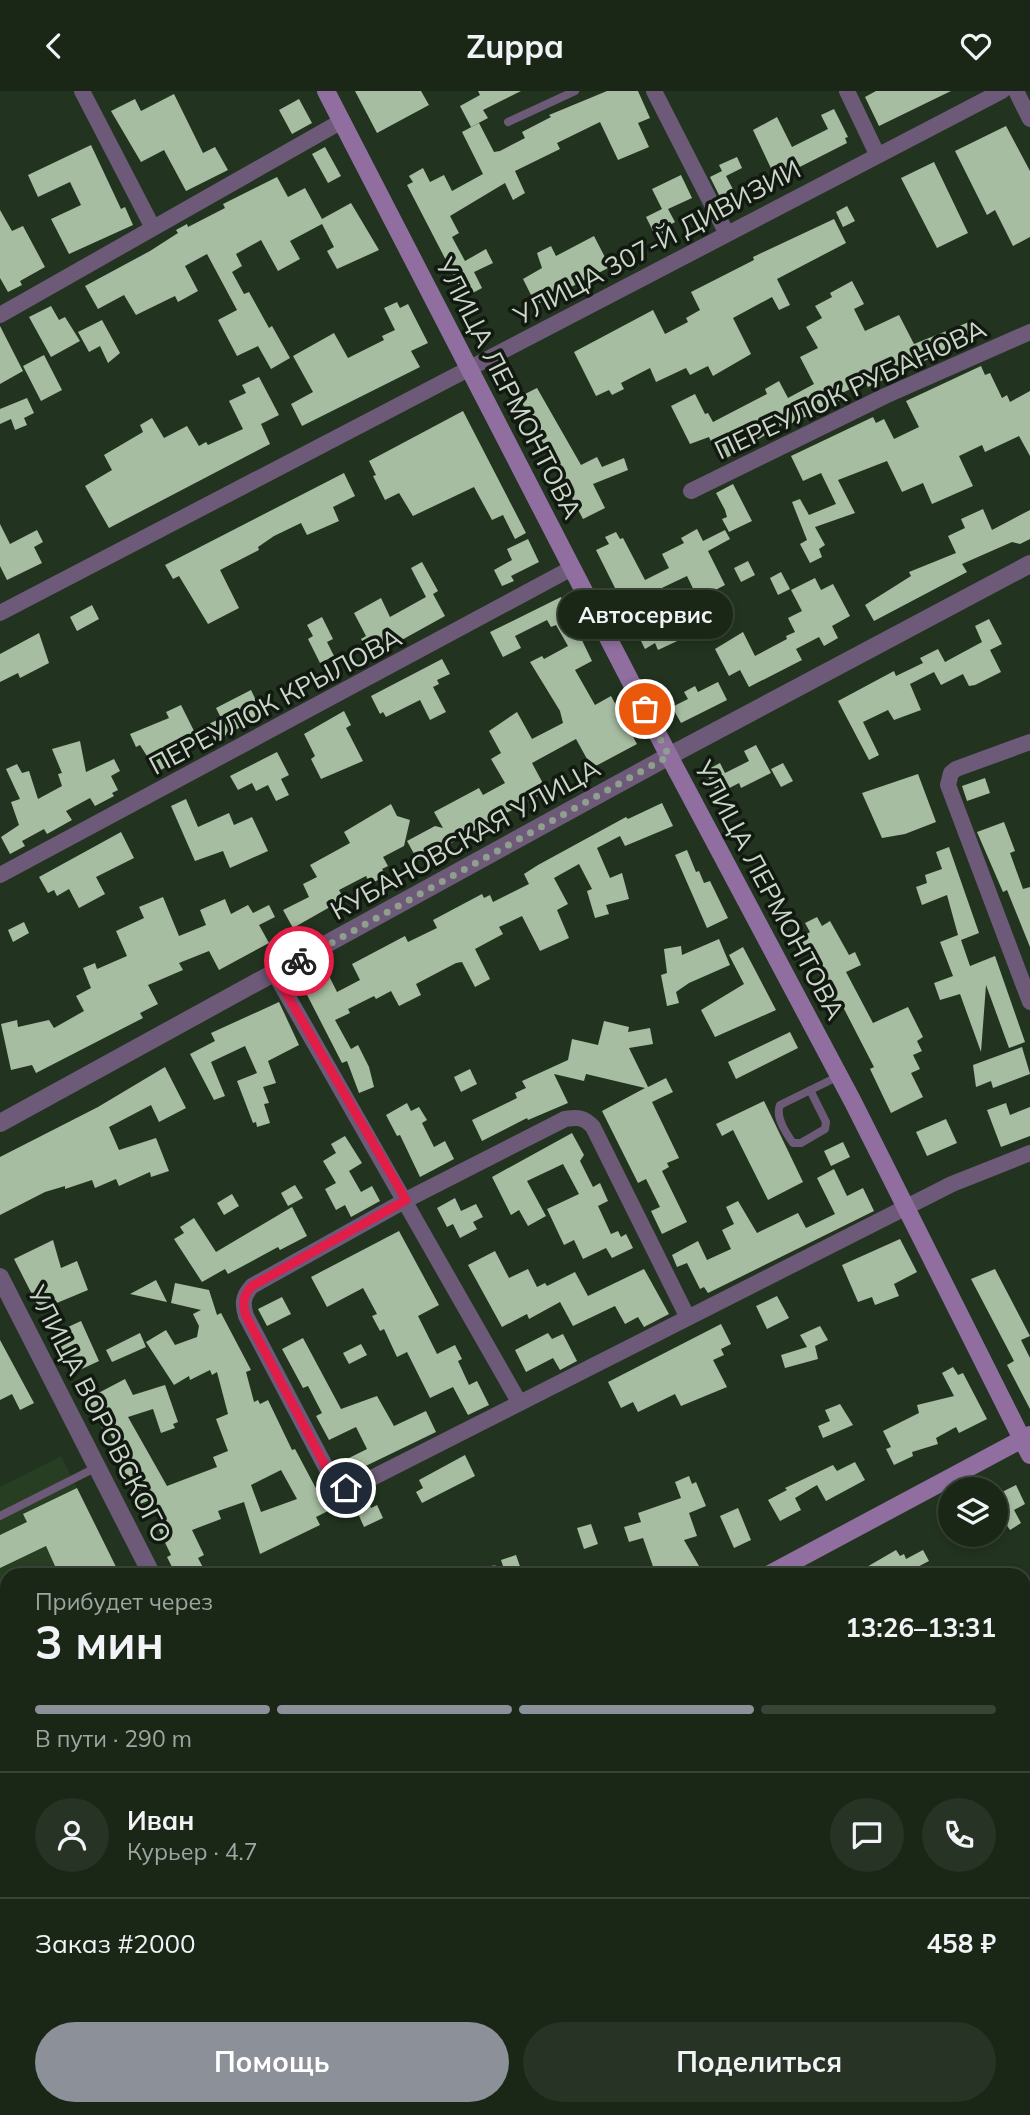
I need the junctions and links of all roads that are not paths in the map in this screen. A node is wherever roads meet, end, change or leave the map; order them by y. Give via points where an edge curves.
1 (82, 91) edge
2 (326, 91) edge
3 (575, 91) edge
4 (654, 91) edge
5 (847, 91) edge
6 (1002, 91) edge
7 (1016, 91) edge
8 (1030, 119) edge
9 (342, 121) junction
10 (508, 122) dead end
11 (877, 154) junction
12 (153, 228) junction
13 (727, 234) junction
14 (0, 314) edge
15 (1030, 332) edge
16 (470, 367) junction
17 (691, 491) dead end
18 (1030, 564) edge
19 (572, 568) junction
20 (0, 613) edge
21 (1030, 742) edge
22 (669, 756) junction
23 (0, 875) edge
24 (275, 974) junction
25 (1030, 1002) edge
26 (839, 1076) junction
27 (810, 1090) junction
28 (0, 1123) edge
29 (1030, 1153) edge
30 (406, 1200) junction
31 (906, 1209) junction
32 (0, 1277) edge
33 (687, 1316) junction
34 (519, 1402) junction
35 (1027, 1443) edge
36 (97, 1467) junction
37 (0, 1516) edge
38 (148, 1568) edge
39 (782, 1568) edge

1 - 12 street
2 - 9 main road, УЛИЦА ЛЕРМОНТОВА
3 - 10 lane
4 - 13 street
5 - 11 street
6 - 11 street, УЛИЦА 307-Й ДИВИЗИИ
7 - 8 street
9 - 12 street
9 - 16 main road, УЛИЦА ЛЕРМОНТОВА
11 - 13 street, УЛИЦА 307-Й ДИВИЗИИ
12 - 14 street
13 - 16 street, УЛИЦА 307-Й ДИВИЗИИ
15 - 17 street, ПЕРЕУЛОК РУБАНОВА via 885,396
16 - 19 main road, УЛИЦА ЛЕРМОНТОВА
16 - 20 street, УЛИЦА 307-Й ДИВИЗИИ
18 - 22 street, КУБАНОВСКАЯ УЛИЦА
19 - 22 main road, УЛИЦА ЛЕРМОНТОВА
19 - 23 street, ПЕРЕУЛОК КРЫЛОВА
21 - 25 street via 956,769 948,778 949,793
22 - 24 street, КУБАНОВСКАЯ УЛИЦА
22 - 26 main road, УЛИЦА ЛЕРМОНТОВА
24 - 28 street, КУБАНОВСКАЯ УЛИЦА
24 - 30 street
26 - 27 lane
26 - 31 main road, УЛИЦА ЛЕРМОНТОВА
27 - 27 lane via 778,1108 793,1143 825,1129
29 - 31 street via 952,1184
30 - 33 street via 565,1119 586,1119
30 - 34 street
30 - 34 street via 245,1294 246,1316 331,1477 337,1485 356,1486
31 - 33 street
31 - 35 main road, УЛИЦА ЛЕРМОНТОВА
32 - 36 street, УЛИЦА ВОРОВСКОГО
33 - 34 street
35 - 39 main road
36 - 37 lane
36 - 38 street, УЛИЦА ВОРОВСКОГО

